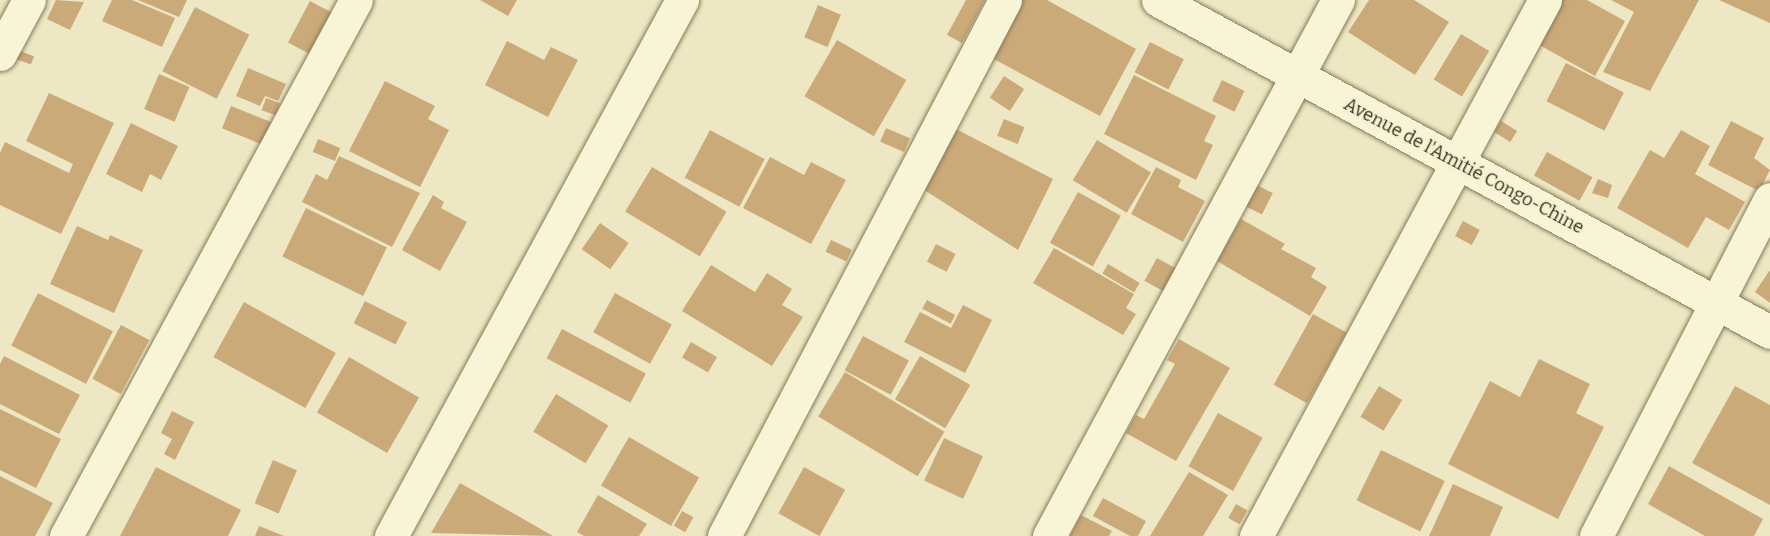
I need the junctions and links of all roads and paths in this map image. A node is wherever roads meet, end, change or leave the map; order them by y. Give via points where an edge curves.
1 (29, 0) edge
2 (356, 0) edge
3 (682, 0) edge
4 (1005, 0) edge
5 (1158, 0) edge
6 (1338, 0) edge
7 (1545, 0) edge
8 (0, 54) edge
9 (1296, 75) junction
10 (1457, 162) junction
11 (1770, 199) edge
12 (1718, 303) junction
13 (1770, 332) edge
14 (66, 536) edge
15 (391, 536) edge
16 (724, 536) edge
17 (1049, 536) edge
18 (1256, 536) edge
19 (1596, 536) edge

1 - 8 street
2 - 14 street
3 - 15 street
4 - 16 street
5 - 9 street, Avenue de l'Amitié Congo-Chine
6 - 9 street
7 - 10 street
9 - 10 street, Avenue de l'Amitié Congo-Chine
9 - 17 street
10 - 12 street, Avenue de l'Amitié Congo-Chine
10 - 18 street
11 - 12 street
12 - 13 street, Avenue de l'Amitié Congo-Chine
12 - 19 street

